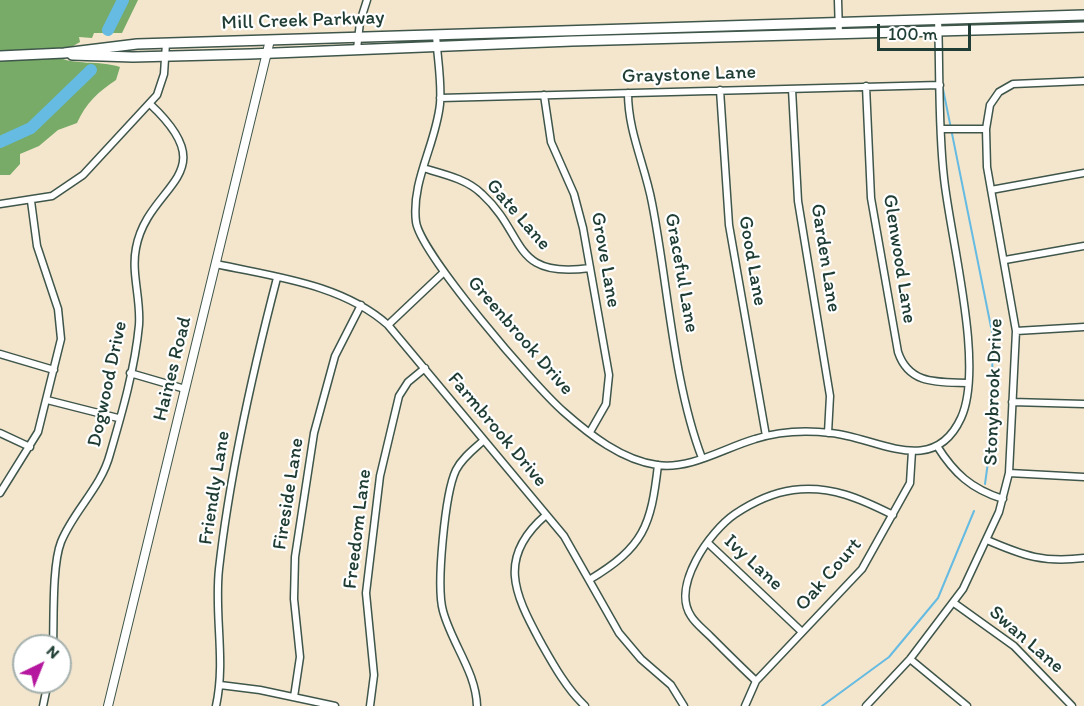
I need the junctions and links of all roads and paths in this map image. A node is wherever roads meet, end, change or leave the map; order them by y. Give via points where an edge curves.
1 (366, 0) edge
2 (838, 0) edge
3 (1084, 15) edge
4 (938, 19) junction
5 (839, 21) junction
6 (1084, 27) edge
7 (939, 31) junction
8 (436, 34) junction
9 (839, 34) junction
10 (359, 36) junction
11 (270, 40) junction
12 (166, 43) junction
13 (436, 46) junction
14 (357, 49) junction
15 (64, 53) junction
16 (267, 53) junction
17 (0, 56) edge
18 (165, 56) junction
19 (1084, 81) edge
20 (940, 85) junction
21 (866, 86) junction
22 (792, 89) junction
23 (720, 90) junction
24 (628, 93) junction
25 (544, 96) junction
26 (440, 98) junction
27 (150, 104) junction
28 (941, 129) junction
29 (986, 129) junction
30 (423, 168) junction
31 (1084, 173) edge
32 (991, 190) junction
33 (31, 201) junction
34 (0, 204) edge
35 (1084, 246) edge
36 (1005, 260) junction
37 (216, 264) junction
38 (590, 268) junction
39 (444, 272) junction
40 (277, 278) junction
41 (361, 305) junction
42 (388, 325) junction
43 (1084, 327) edge
44 (1016, 331) junction
45 (0, 354) edge
46 (425, 368) junction
47 (54, 370) junction
48 (130, 374) junction
49 (967, 382) junction
50 (185, 389) junction
51 (47, 400) junction
52 (1012, 402) junction
53 (1084, 404) edge
54 (118, 418) junction
55 (590, 432) junction
56 (828, 432) junction
57 (0, 433) edge
58 (766, 436) junction
59 (484, 440) junction
60 (937, 446) junction
61 (30, 447) junction
62 (912, 451) junction
63 (702, 458) junction
64 (658, 465) junction
65 (1009, 473) junction
66 (1084, 477) edge
67 (0, 493) edge
68 (1003, 499) junction
69 (546, 515) junction
70 (893, 515) junction
71 (987, 540) junction
72 (708, 543) junction
73 (1084, 558) edge
74 (589, 580) junction
75 (954, 603) junction
76 (802, 632) junction
77 (54, 634) edge
78 (910, 659) junction
79 (756, 681) junction
80 (220, 685) junction
81 (294, 697) junction
82 (108, 706) edge
83 (216, 706) edge
84 (335, 706) edge
85 (370, 706) edge
86 (477, 706) edge
87 (585, 706) edge
88 (684, 706) edge
89 (745, 706) edge
90 (866, 706) edge
91 (967, 706) edge
92 (1072, 706) edge

1 - 10 street
2 - 5 street
3 - 4 main road, Mill Creek Parkway
4 - 5 main road, Mill Creek Parkway
4 - 7 street
5 - 8 main road, Mill Creek Parkway
5 - 9 street
6 - 7 main road, Mill Creek Parkway
7 - 9 main road, Mill Creek Parkway
7 - 20 street
8 - 10 main road, Mill Creek Parkway
8 - 13 street, Greenbrook Drive
9 - 13 main road, Mill Creek Parkway
10 - 11 main road, Mill Creek Parkway
10 - 14 street
11 - 12 main road, Mill Creek Parkway
11 - 16 street, Haines Road
12 - 15 main road, Mill Creek Parkway
12 - 18 street
13 - 14 main road, Mill Creek Parkway
13 - 26 street, Greenbrook Drive
14 - 16 main road, Mill Creek Parkway
15 - 17 main road, Mill Creek Parkway
15 - 18 main road, Mill Creek Parkway
16 - 18 main road, Mill Creek Parkway
16 - 37 street, Haines Road
18 - 27 street via 161,85
19 - 29 street, Stonybrook Drive via 1021,82 1006,87 990,105
20 - 21 street, Graystone Lane
20 - 28 street
21 - 22 street, Graystone Lane
21 - 49 street, Glenwood Lane via 871,198 900,359 912,375 925,380
22 - 23 street, Graystone Lane
22 - 56 street, Garden Lane via 798,201 830,396
23 - 24 street, Graystone Lane
23 - 58 street, Good Lane via 728,216
24 - 25 street, Graystone Lane
24 - 63 street, Graceful Lane via 630,126 652,201 687,407
25 - 26 street, Graystone Lane
25 - 38 street, Grove Lane via 551,142 578,205
26 - 30 street, Greenbrook Drive
27 - 33 street via 72,185
27 - 48 street, Dogwood Drive via 179,135 182,162 177,180 146,219 138,238 134,259 139,326
28 - 29 street
28 - 49 street via 947,202 965,313
29 - 32 street, Stonybrook Drive
30 - 38 street, Gate Lane via 466,183 481,193 534,262 554,271
30 - 39 street, Greenbrook Drive via 416,199 417,225 425,247
31 - 32 street
32 - 36 street, Stonybrook Drive
33 - 34 street
33 - 47 street via 37,246 60,320 61,339
35 - 36 street
36 - 44 street, Stonybrook Drive
37 - 40 street, Farmbrook Drive
37 - 50 street, Haines Road
38 - 55 street, Grove Lane via 609,386 606,404
39 - 42 street
39 - 55 street, Greenbrook Drive via 544,392
40 - 41 street, Farmbrook Drive
40 - 80 street, Friendly Lane via 242,427 224,538 218,595
41 - 42 street, Farmbrook Drive
41 - 81 street, Fireside Lane via 335,356 314,433 295,557 294,599 300,657
42 - 46 street, Farmbrook Drive
43 - 44 street
44 - 52 street, Stonybrook Drive
45 - 47 street
46 - 59 street, Farmbrook Drive
46 - 85 street, Freedom Lane via 399,396 380,476 366,593 374,675
47 - 51 street
48 - 50 street
48 - 54 street, Dogwood Drive
49 - 60 street via 959,423
50 - 82 street, Haines Road
51 - 54 street
51 - 61 street
52 - 53 street
52 - 65 street, Stonybrook Drive
54 - 77 street, Dogwood Drive via 104,472 58,550
55 - 64 street, Greenbrook Drive via 621,453
56 - 58 street, Greenbrook Drive
56 - 62 street, Greenbrook Drive
57 - 61 street
58 - 63 street, Greenbrook Drive
59 - 69 street, Farmbrook Drive
59 - 86 street via 455,473 439,584 443,612 474,685
60 - 62 street, Greenbrook Drive
60 - 68 street via 964,481
61 - 67 street
62 - 70 street, Oak Court via 910,483
63 - 64 street, Greenbrook Drive
64 - 74 street via 652,511 643,532 630,551
65 - 66 street
65 - 68 street, Stonybrook Drive
68 - 71 street, Stonybrook Drive
69 - 74 street, Farmbrook Drive via 570,545
69 - 87 street via 519,546 515,589 550,659
70 - 72 street via 856,496 823,489 795,489 769,494 733,515
70 - 76 street, Oak Court via 862,569
71 - 73 street via 1034,559
71 - 75 street, Stonybrook Drive
72 - 76 street, Ivy Lane
72 - 79 street via 701,551 684,597 690,616
74 - 88 street, Farmbrook Drive via 629,646 671,685
75 - 78 street, Stonybrook Drive
75 - 92 street, Swan Lane via 1014,646
76 - 79 street, Oak Court
78 - 90 street, Stonybrook Drive
78 - 91 street
79 - 89 street, Oak Court
80 - 81 street
80 - 83 street, Friendly Lane
81 - 84 street

